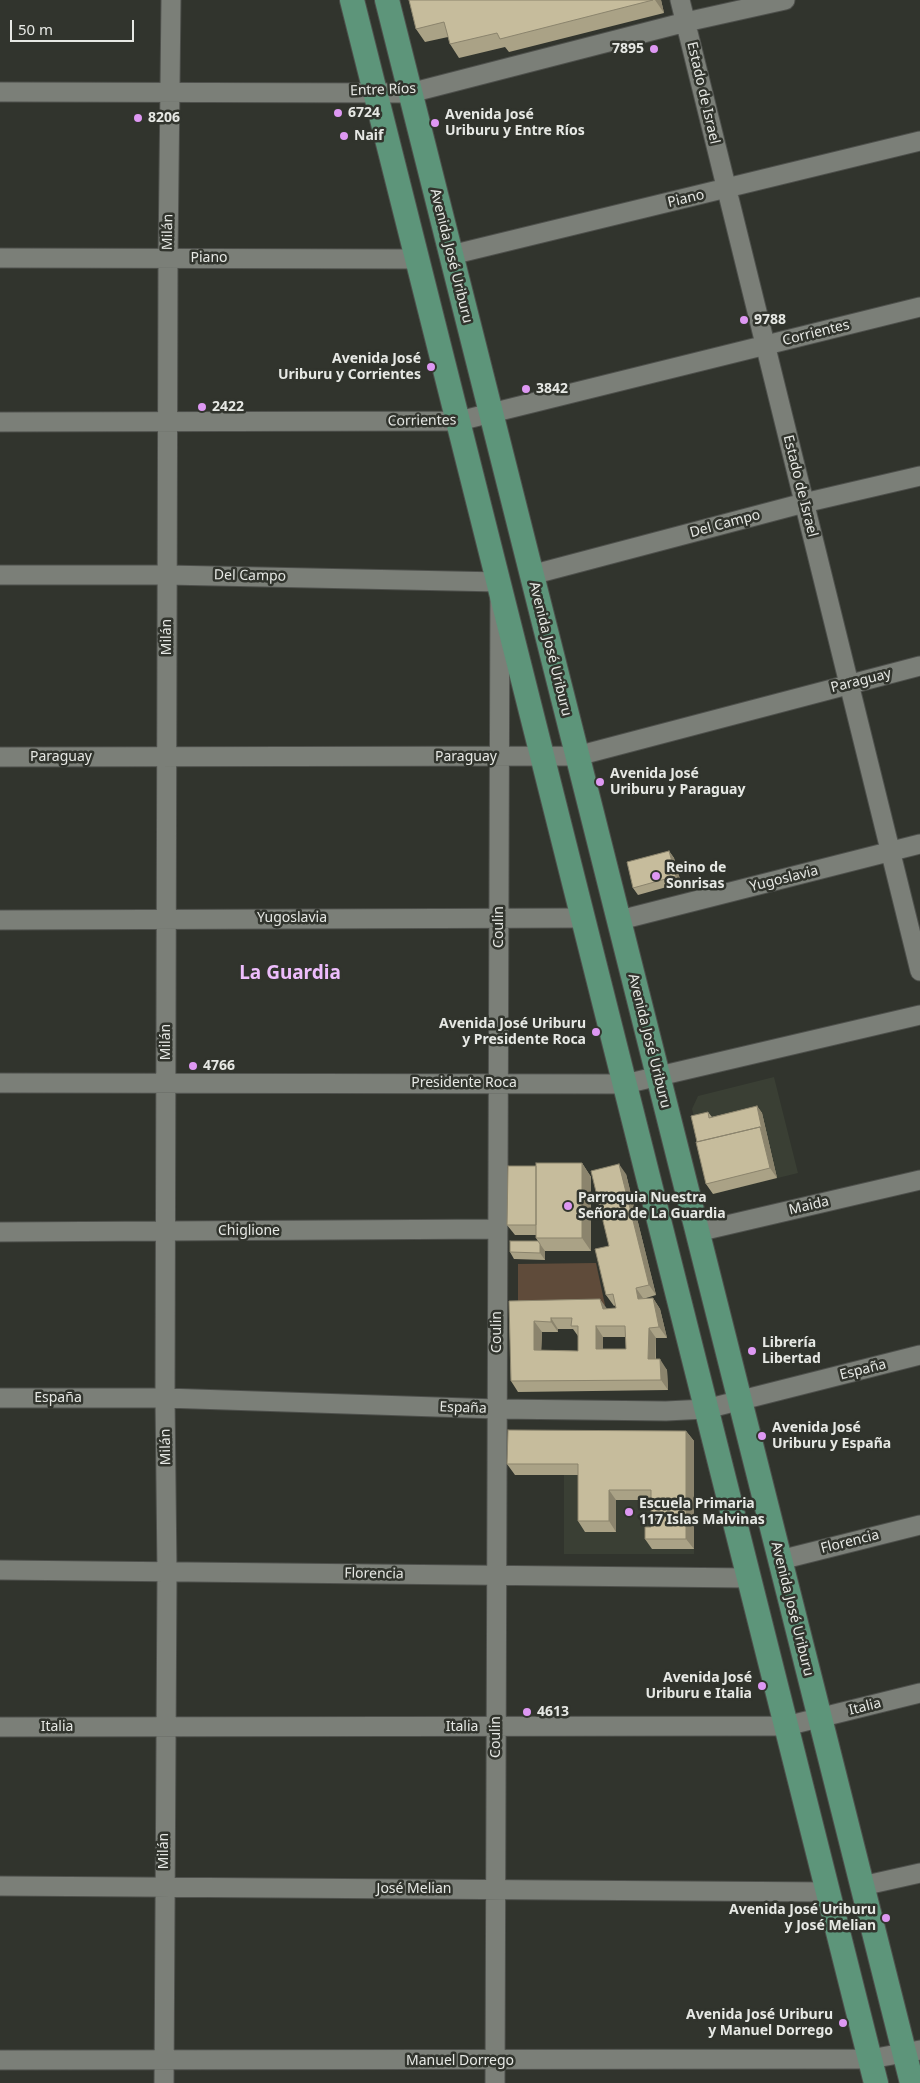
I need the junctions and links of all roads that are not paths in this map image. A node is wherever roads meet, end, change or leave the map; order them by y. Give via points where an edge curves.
1 (171, 0) edge
2 (352, 0) edge
3 (387, 0) edge
4 (680, 0) edge
5 (785, 0) edge
6 (686, 22) junction
7 (0, 92) edge
8 (169, 92) junction
9 (376, 92) junction
10 (410, 92) junction
11 (920, 141) edge
12 (726, 190) junction
13 (451, 255) junction
14 (0, 258) edge
15 (168, 258) junction
16 (418, 259) junction
17 (920, 307) edge
18 (765, 345) junction
19 (491, 413) junction
20 (460, 421) junction
21 (0, 422) edge
22 (168, 422) junction
23 (920, 476) edge
24 (804, 503) junction
25 (167, 574) junction
26 (0, 575) edge
27 (532, 575) junction
28 (500, 582) junction
29 (920, 666) edge
30 (849, 683) junction
31 (577, 756) junction
32 (0, 757) edge
33 (167, 757) junction
34 (499, 757) junction
35 (543, 757) junction
36 (920, 844) edge
37 (890, 852) junction
38 (499, 918) junction
39 (583, 918) junction
40 (166, 919) junction
41 (0, 920) edge
42 (620, 920) junction
43 (920, 971) edge
44 (920, 1015) edge
45 (658, 1076) junction
46 (0, 1083) edge
47 (166, 1083) junction
48 (498, 1083) junction
49 (625, 1084) junction
50 (920, 1180) edge
51 (498, 1230) junction
52 (166, 1231) junction
53 (0, 1232) edge
54 (697, 1232) junction
55 (920, 1355) edge
56 (0, 1398) edge
57 (165, 1398) junction
58 (738, 1402) junction
59 (497, 1409) junction
60 (706, 1409) junction
61 (920, 1525) edge
62 (780, 1560) junction
63 (0, 1570) edge
64 (167, 1572) junction
65 (497, 1575) junction
66 (749, 1578) junction
67 (920, 1693) edge
68 (820, 1718) junction
69 (496, 1726) junction
70 (786, 1726) junction
71 (0, 1727) edge
72 (164, 1727) junction
73 (920, 1872) edge
74 (0, 1886) edge
75 (862, 1886) junction
76 (164, 1887) junction
77 (496, 1890) junction
78 (828, 1892) junction
79 (912, 2052) edge
80 (870, 2059) junction
81 (0, 2060) edge
82 (164, 2060) junction
83 (495, 2061) junction
84 (164, 2083) edge
85 (495, 2083) edge
86 (876, 2083) edge
87 (912, 2083) edge

1 - 8 street, Milán
2 - 9 main road
3 - 10 main road, Avenida José Uriburu
4 - 6 street, Estado de Israel
5 - 6 street, Entre Ríos
6 - 10 street, Entre Ríos
6 - 12 street, Estado de Israel
7 - 8 street, Entre Ríos
8 - 9 street, Entre Ríos
8 - 15 street, Milán
9 - 10 street, Entre Ríos
9 - 16 main road
10 - 13 main road, Avenida José Uriburu
11 - 12 street, Piano
12 - 13 street, Piano
12 - 18 street, Estado de Israel
13 - 19 main road, Avenida José Uriburu
14 - 15 street, Piano
15 - 16 street, Piano
15 - 22 street, Milán
16 - 20 main road
17 - 18 street, Corrientes
18 - 19 street, Corrientes
18 - 24 street, Estado de Israel
19 - 20 street, Corrientes
19 - 27 main road, Avenida José Uriburu
20 - 22 street, Corrientes
20 - 28 main road
21 - 22 street, Corrientes
22 - 25 street, Milán
23 - 24 street, Del Campo
24 - 27 street, Del Campo
24 - 30 street, Estado de Israel
25 - 26 street, Del Campo
25 - 28 street, Del Campo
25 - 33 street, Milán
27 - 31 main road, Avenida José Uriburu
28 - 34 street, Coulin
28 - 35 main road
29 - 30 street, Paraguay
30 - 31 street, Paraguay
30 - 37 street, Estado de Israel
31 - 35 street, Paraguay
31 - 42 main road, Avenida José Uriburu
32 - 33 street, Paraguay
33 - 34 street, Paraguay
33 - 40 street, Milán
34 - 35 street, Paraguay
34 - 38 street, Coulin
35 - 39 main road
36 - 37 street, Yugoslavia
37 - 42 street, Yugoslavia
37 - 43 street, Estado de Israel
38 - 39 street, Yugoslavia
38 - 40 street, Yugoslavia
38 - 48 street, Coulin
39 - 49 main road
40 - 41 street, Yugoslavia
40 - 47 street, Milán
42 - 45 main road, Avenida José Uriburu
44 - 45 street, Presidente Roca
45 - 49 street, Presidente Roca
45 - 54 main road, Avenida José Uriburu
46 - 47 street, Presidente Roca
47 - 48 street, Presidente Roca
47 - 52 street, Milán
48 - 49 street, Presidente Roca
48 - 51 street, Coulin
49 - 60 main road
50 - 54 street, Maida
51 - 52 street, Chiglione
51 - 59 street, Coulin
52 - 53 street, Chiglione
52 - 57 street, Milán
54 - 58 main road, Avenida José Uriburu
55 - 58 street, España
56 - 57 street, España
57 - 59 street, España
57 - 64 street, Milán
58 - 60 street, España
58 - 62 main road, Avenida José Uriburu
59 - 60 street, España
59 - 65 street, Coulin
60 - 66 main road
61 - 62 street, Florencia
62 - 68 main road, Avenida José Uriburu
63 - 64 street, Florencia
64 - 65 street, Florencia
64 - 72 street, Milán
65 - 66 street, Florencia
65 - 69 street, Coulin
66 - 70 main road
67 - 68 street, Italia
68 - 70 street, Italia
68 - 75 main road, Avenida José Uriburu
69 - 70 street, Italia
69 - 72 street, Italia
69 - 77 street, Coulin
70 - 78 main road
71 - 72 street, Italia
72 - 76 street, Milán
73 - 75 street
74 - 76 street, José Melian
75 - 79 main road, Avenida José Uriburu
76 - 77 street, José Melian
76 - 82 street, Milán
77 - 78 street, José Melian
77 - 83 street, Coulin
78 - 80 main road
79 - 80 street, Manuel Dorrego
79 - 87 main road, Avenida José Uriburu
80 - 83 street, Manuel Dorrego
80 - 86 main road
81 - 82 street, Manuel Dorrego
82 - 83 street, Manuel Dorrego
82 - 84 street, Milán
83 - 85 street, Coulin

